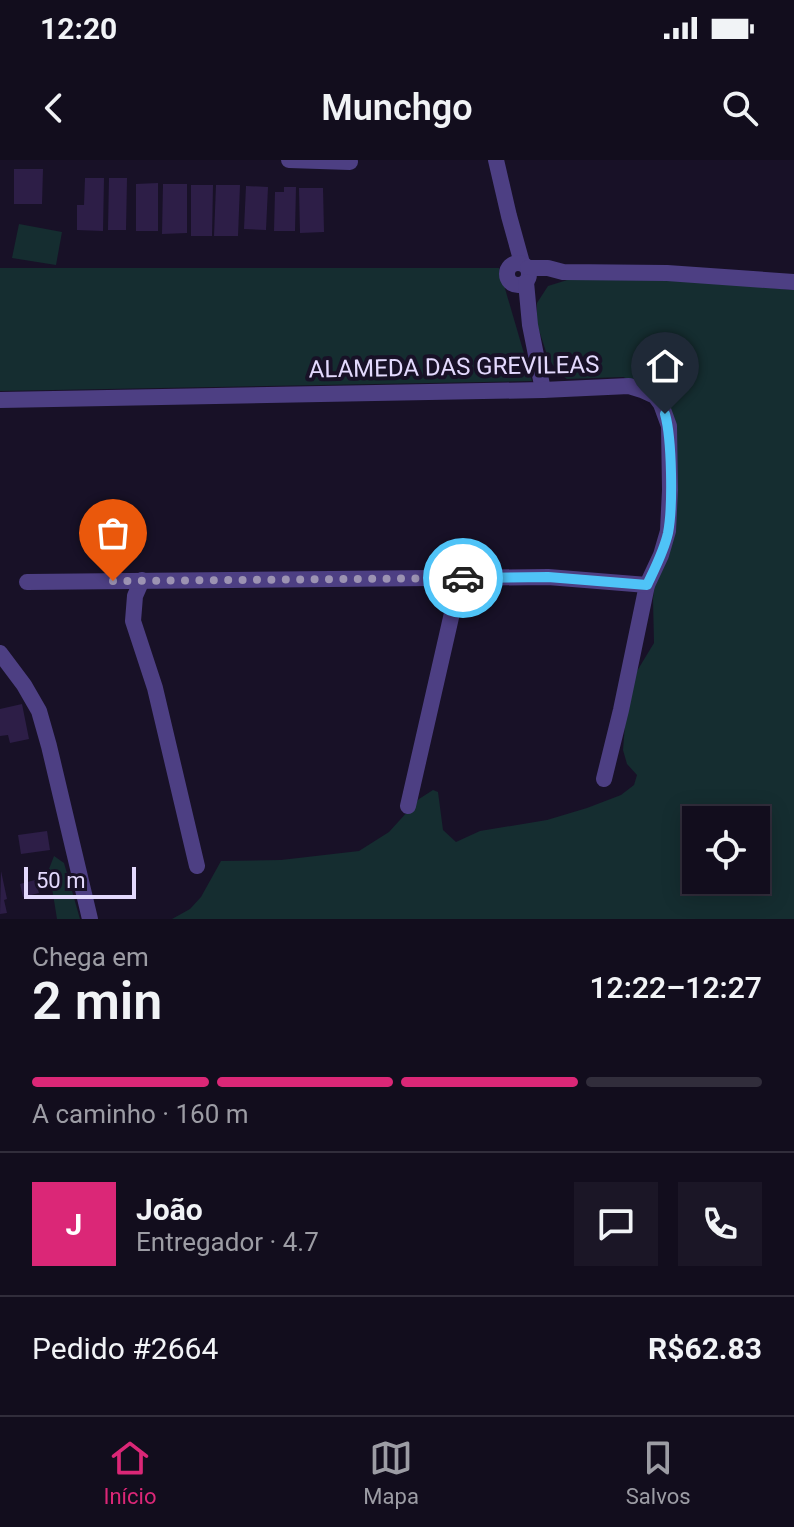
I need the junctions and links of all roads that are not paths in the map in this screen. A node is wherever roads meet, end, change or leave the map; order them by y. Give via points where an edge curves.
1 (289, 160) edge
2 (496, 160) edge
3 (350, 162) dead end
4 (521, 274) junction
5 (794, 282) edge
6 (543, 390) junction
7 (0, 400) edge
8 (460, 578) junction
9 (142, 580) junction
10 (27, 582) dead end
11 (647, 585) junction
12 (2, 661) edge
13 (604, 779) dead end
14 (408, 806) dead end
15 (197, 866) dead end
16 (90, 919) edge

1 - 3 street
2 - 4 street
4 - 5 street via 548,268
4 - 6 street
6 - 7 street, ALAMEDA DAS GREVILEAS
6 - 11 street, ALAMEDA DAS GREVILEAS via 629,386 655,396 661,404 669,426 668,531
8 - 9 street
8 - 11 street via 548,577
8 - 14 street
9 - 10 street
9 - 15 street via 133,621 155,688
11 - 13 street, ALAMEDA DAS GREVILEAS
12 - 16 street via 39,711

